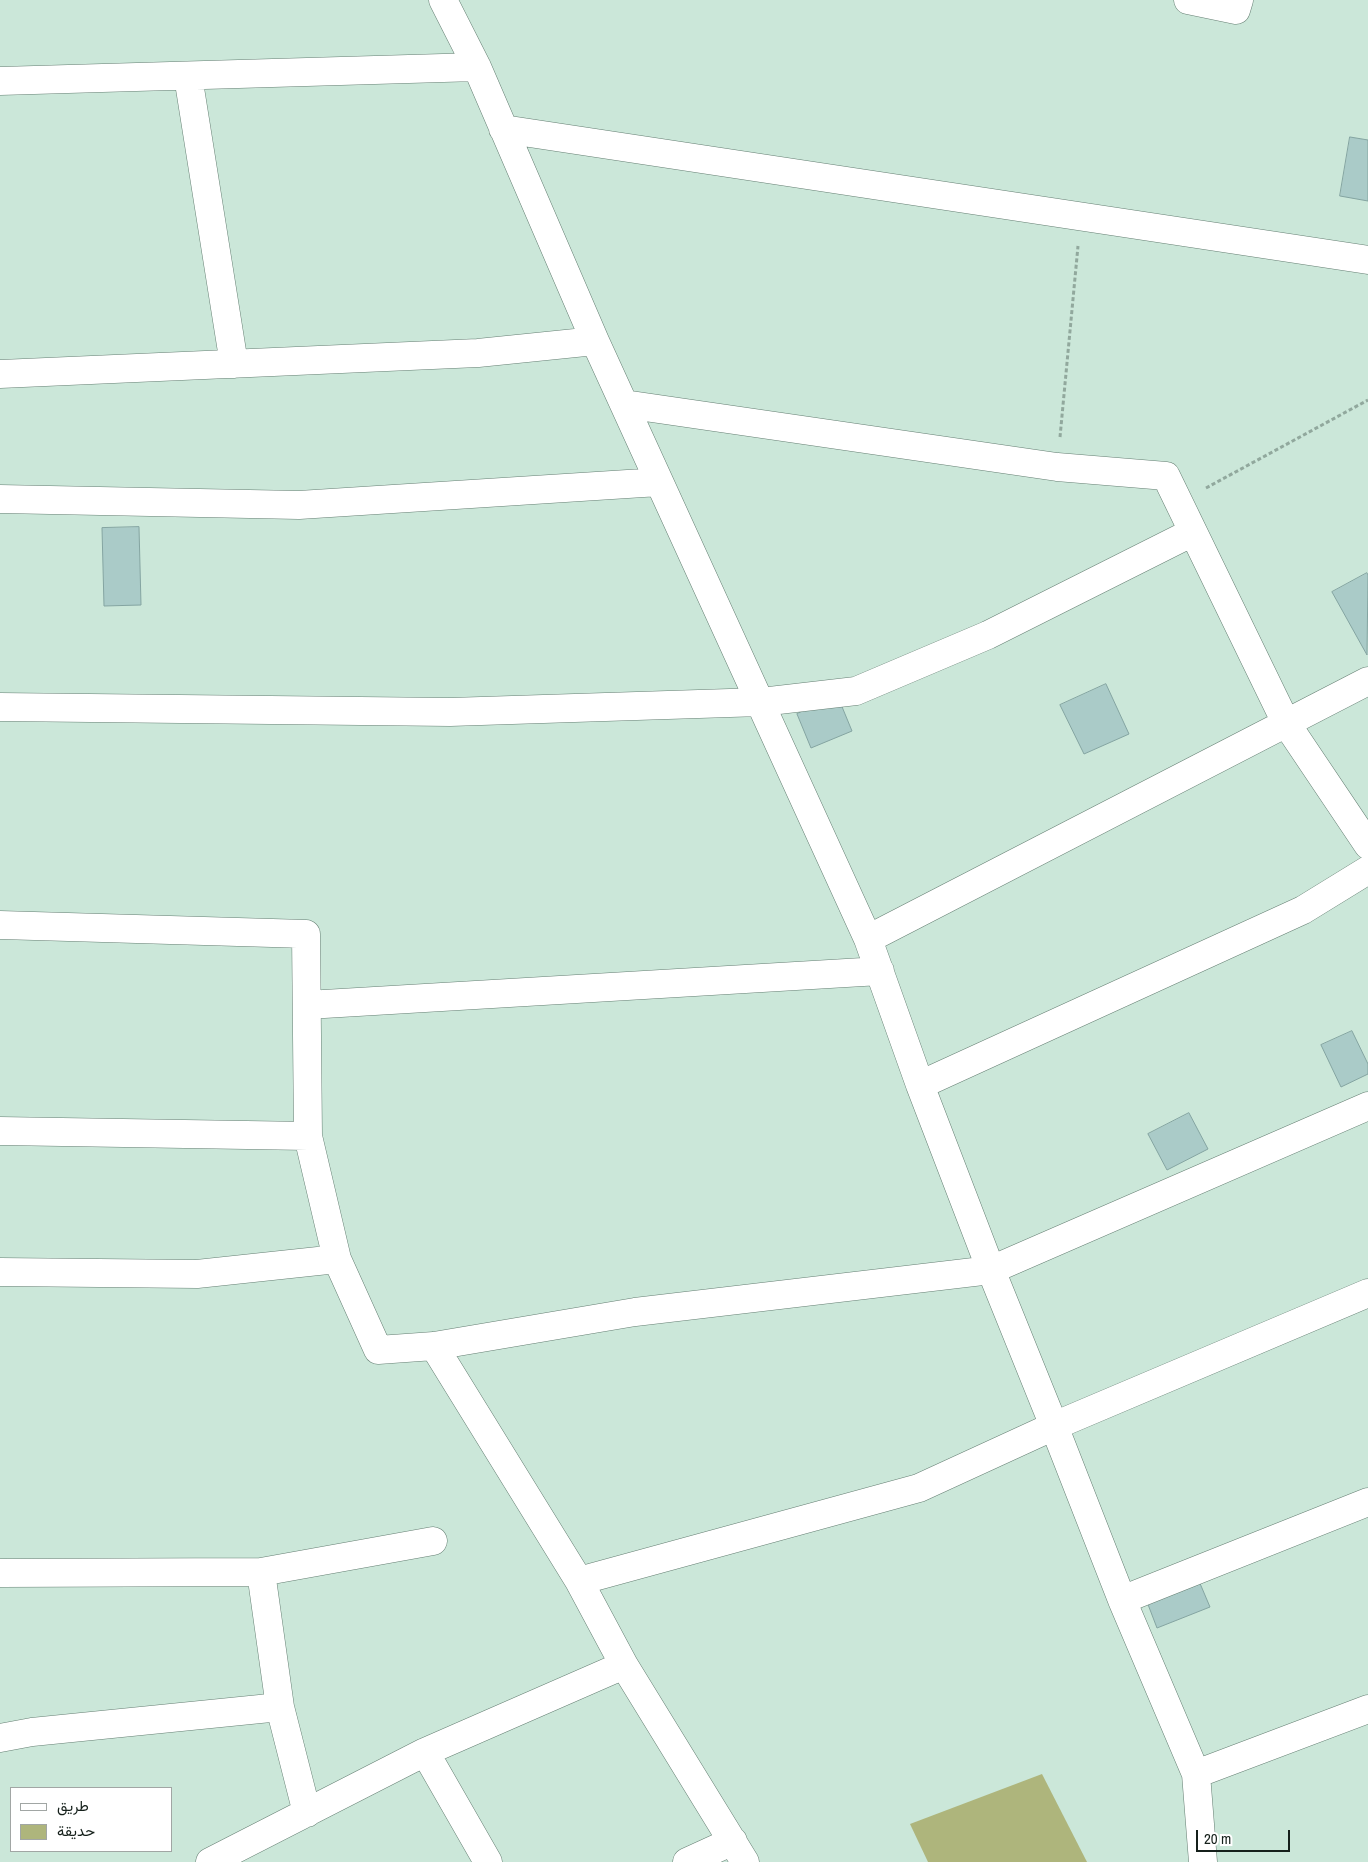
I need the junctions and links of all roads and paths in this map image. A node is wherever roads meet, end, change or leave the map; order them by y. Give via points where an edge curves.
1 (443, 0) edge
2 (1188, 0) edge
3 (1239, 0) edge
4 (477, 67) junction
5 (188, 76) junction
6 (0, 82) edge
7 (503, 128) junction
8 (1081, 216) junction
9 (1368, 260) edge
10 (595, 341) junction
11 (234, 364) junction
12 (0, 374) edge
13 (1368, 400) edge
14 (624, 404) junction
15 (1058, 467) junction
16 (659, 482) junction
17 (0, 499) edge
18 (1179, 503) junction
19 (1193, 532) junction
20 (1368, 681) edge
21 (760, 702) junction
22 (0, 707) edge
23 (1286, 723) junction
24 (1368, 845) edge
25 (1368, 870) edge
26 (0, 925) edge
27 (868, 939) junction
28 (880, 971) junction
29 (308, 1005) junction
30 (920, 1085) junction
31 (1368, 1106) edge
32 (0, 1131) edge
33 (308, 1136) junction
34 (337, 1260) junction
35 (991, 1270) junction
36 (0, 1272) edge
37 (1368, 1293) edge
38 (434, 1346) junction
39 (1054, 1426) junction
40 (1368, 1502) edge
41 (433, 1540) dead end
42 (261, 1572) junction
43 (0, 1573) edge
44 (579, 1581) junction
45 (1122, 1600) junction
46 (624, 1665) junction
47 (280, 1707) junction
48 (1368, 1709) edge
49 (0, 1738) edge
50 (425, 1752) junction
51 (1196, 1774) junction
52 (307, 1813) junction
53 (739, 1852) edge
54 (210, 1862) edge
55 (488, 1862) edge
56 (687, 1862) edge
57 (1203, 1862) edge

1 - 4 street
2 - 3 street via 1236,10
4 - 5 street
4 - 7 street
5 - 6 street
5 - 11 street
7 - 8 street
7 - 10 street
8 - 9 street
8 - 15 path
10 - 11 street via 478,353
10 - 14 street
11 - 12 street
13 - 18 path
14 - 15 street
14 - 16 street
15 - 18 street via 1166,476
16 - 17 street via 299,506
16 - 21 street
18 - 19 street
19 - 21 street via 988,635 856,691
19 - 23 street
20 - 23 street
21 - 22 street via 450,712
21 - 27 street
23 - 24 street
23 - 27 street
25 - 30 street via 1304,910
26 - 29 street via 306,934
27 - 28 street
28 - 29 street
28 - 30 street
29 - 33 street
30 - 35 street
31 - 35 street
32 - 33 street
33 - 34 street
34 - 36 street via 197,1274
34 - 38 street via 378,1350
35 - 38 street via 635,1312
35 - 39 street
37 - 39 street
38 - 44 street
39 - 44 street via 919,1488
39 - 45 street
40 - 45 street
41 - 42 street
42 - 43 street
42 - 47 street
44 - 46 street
45 - 51 street
46 - 50 street
46 - 53 street
47 - 49 street
47 - 52 street
48 - 51 street
50 - 52 street
50 - 55 street
51 - 57 street
52 - 54 street
53 - 56 street

